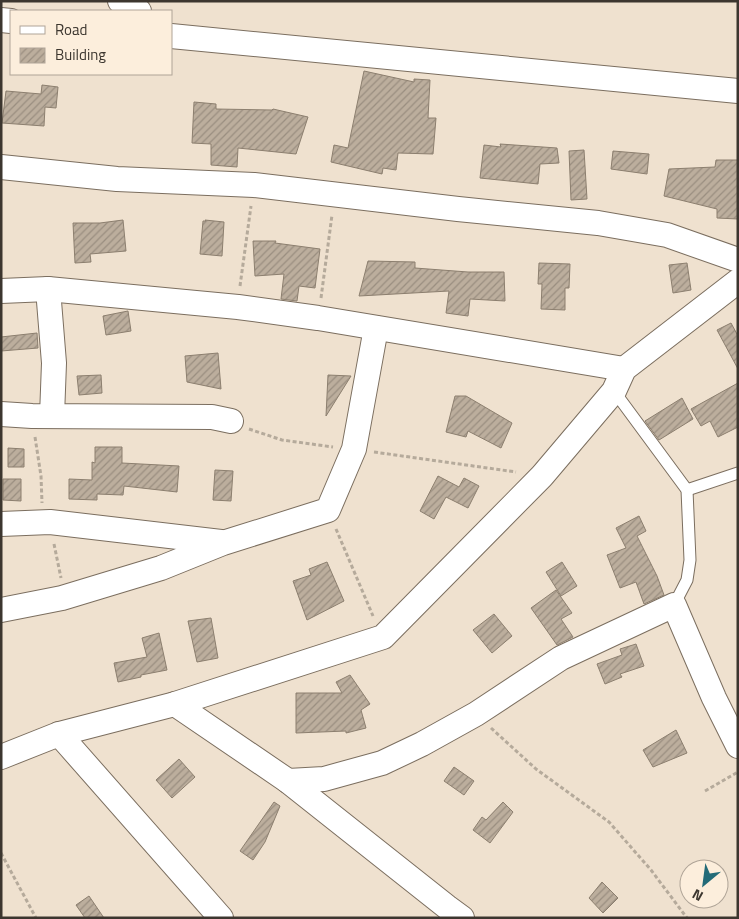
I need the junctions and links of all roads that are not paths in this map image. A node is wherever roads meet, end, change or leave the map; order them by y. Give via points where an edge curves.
1 (120, 1) edge
2 (137, 10) edge
3 (178, 34) edge
4 (738, 91) edge
5 (1, 168) edge
6 (738, 260) edge
7 (738, 281) edge
8 (48, 289) junction
9 (1, 291) edge
10 (376, 328) junction
11 (624, 369) junction
12 (614, 391) junction
13 (1, 414) edge
14 (42, 416) junction
15 (231, 421) road end
16 (738, 474) edge
17 (687, 490) junction
18 (1, 524) edge
19 (223, 543) junction
20 (674, 605) junction
21 (1, 610) edge
22 (175, 704) junction
23 (59, 734) junction
24 (738, 746) edge
25 (1, 757) edge
26 (288, 781) junction
27 (450, 914) edge
28 (221, 918) edge

1 - 2 street
3 - 4 street
5 - 6 street via 117,179 254,186 598,223 667,235
7 - 11 street
8 - 9 street
8 - 10 street via 238,307
8 - 14 street via 54,363
10 - 11 street
10 - 19 street via 354,449 328,510
11 - 12 street
12 - 17 lane
12 - 22 street via 542,476 382,637
13 - 14 street
14 - 15 street via 212,417
16 - 17 lane
17 - 20 lane via 690,560 686,580
18 - 19 street via 46,523
19 - 21 street via 161,568 62,598
20 - 24 street
20 - 26 street via 561,658 476,714 382,763 324,779
22 - 23 street
22 - 26 street
23 - 25 street
23 - 28 street
26 - 27 street

